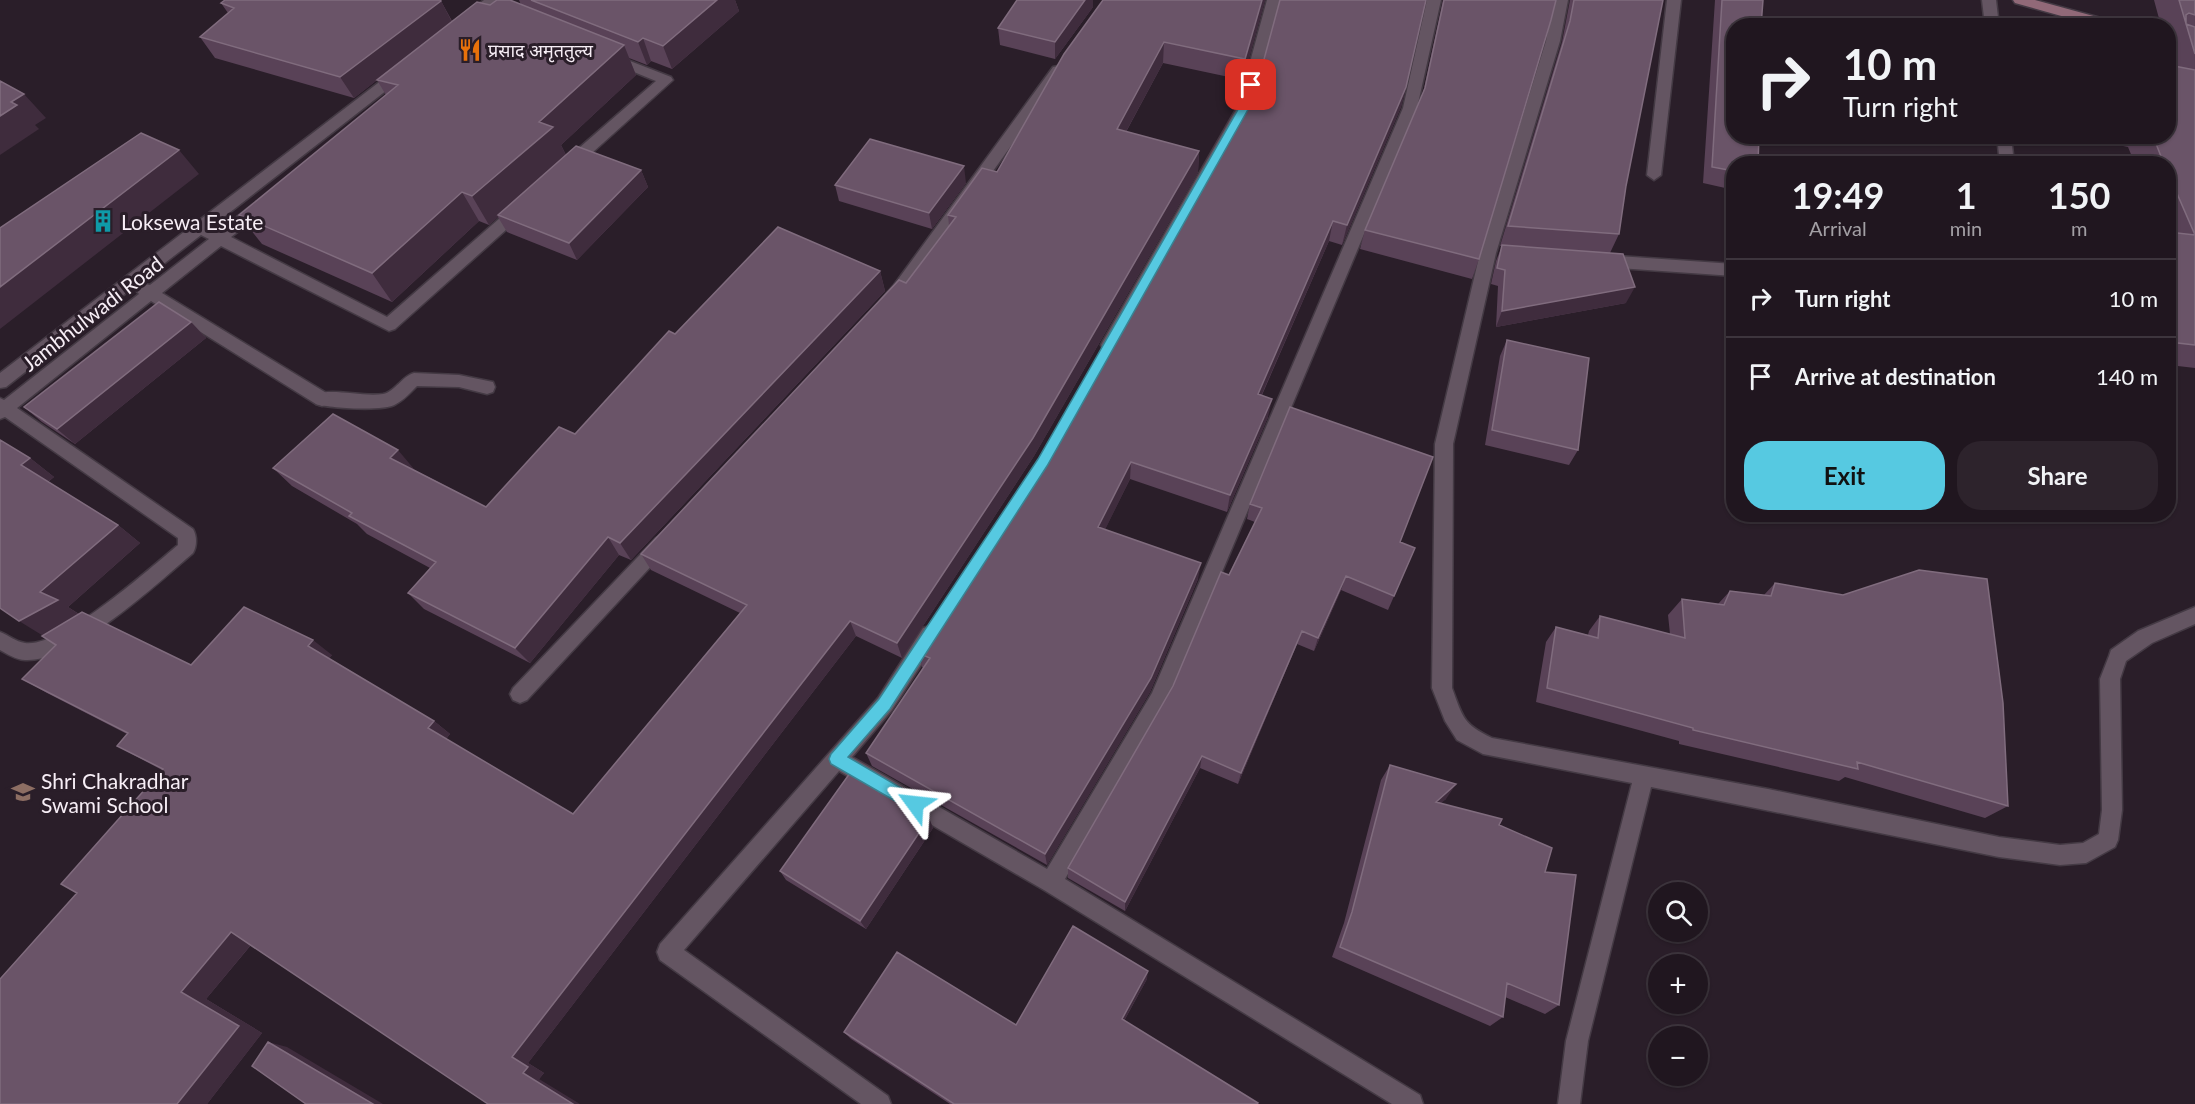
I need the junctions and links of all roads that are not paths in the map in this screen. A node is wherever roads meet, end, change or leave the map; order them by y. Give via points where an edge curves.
1 (1274, 0) edge
2 (1434, 0) edge
3 (1561, 0) edge
4 (1674, 0) edge
5 (1989, 0) edge
6 (2020, 0) edge
7 (488, 4) edge
8 (501, 15) edge
9 (1991, 18) edge
10 (2085, 18) edge
11 (456, 29) edge
12 (603, 55) edge
13 (1066, 58) edge
14 (410, 65) edge
15 (558, 174) edge
16 (1654, 175) dead end
17 (276, 194) edge
18 (532, 198) edge
19 (200, 228) junction
20 (219, 239) junction
21 (1593, 260) edge
22 (1726, 269) edge
23 (129, 283) junction
24 (152, 292) junction
25 (876, 315) edge
26 (1100, 361) edge
27 (0, 382) edge
28 (487, 387) dead end
29 (1, 409) edge
30 (674, 531) edge
31 (2195, 615) edge
32 (941, 617) edge
33 (0, 640) edge
34 (520, 694) dead end
35 (837, 759) junction
36 (1644, 776) junction
37 (1051, 883) junction
38 (1412, 1103) edge
39 (880, 1104) edge
40 (1569, 1104) edge

1 - 26 street via 1245,106
2 - 37 street via 1410,108 1159,698
3 - 36 street via 1444,444 1442,688 1464,734 1490,747
4 - 16 street
5 - 9 street
6 - 10 street
7 - 8 street
7 - 11 street
12 - 15 street via 666,80
13 - 25 street via 900,289
14 - 19 street, Jambhulwadi Road
17 - 20 street, Jambhulwadi Road
18 - 20 street via 389,325
19 - 20 street
19 - 23 street, Jambhulwadi Road
20 - 24 street, Jambhulwadi Road
21 - 22 street
23 - 24 street
23 - 27 street, Jambhulwadi Road
24 - 28 street via 322,399 390,400 414,379
24 - 29 street, Jambhulwadi Road
29 - 33 street via 187,534 187,548 103,617 46,650 25,652
30 - 34 street
31 - 36 street via 2145,637 2118,656 2110,679 2112,810 2108,840 2086,853 2060,855 1999,847
32 - 35 street via 885,704
35 - 37 street
35 - 39 street via 668,952
36 - 40 street via 1577,1041
37 - 38 street

